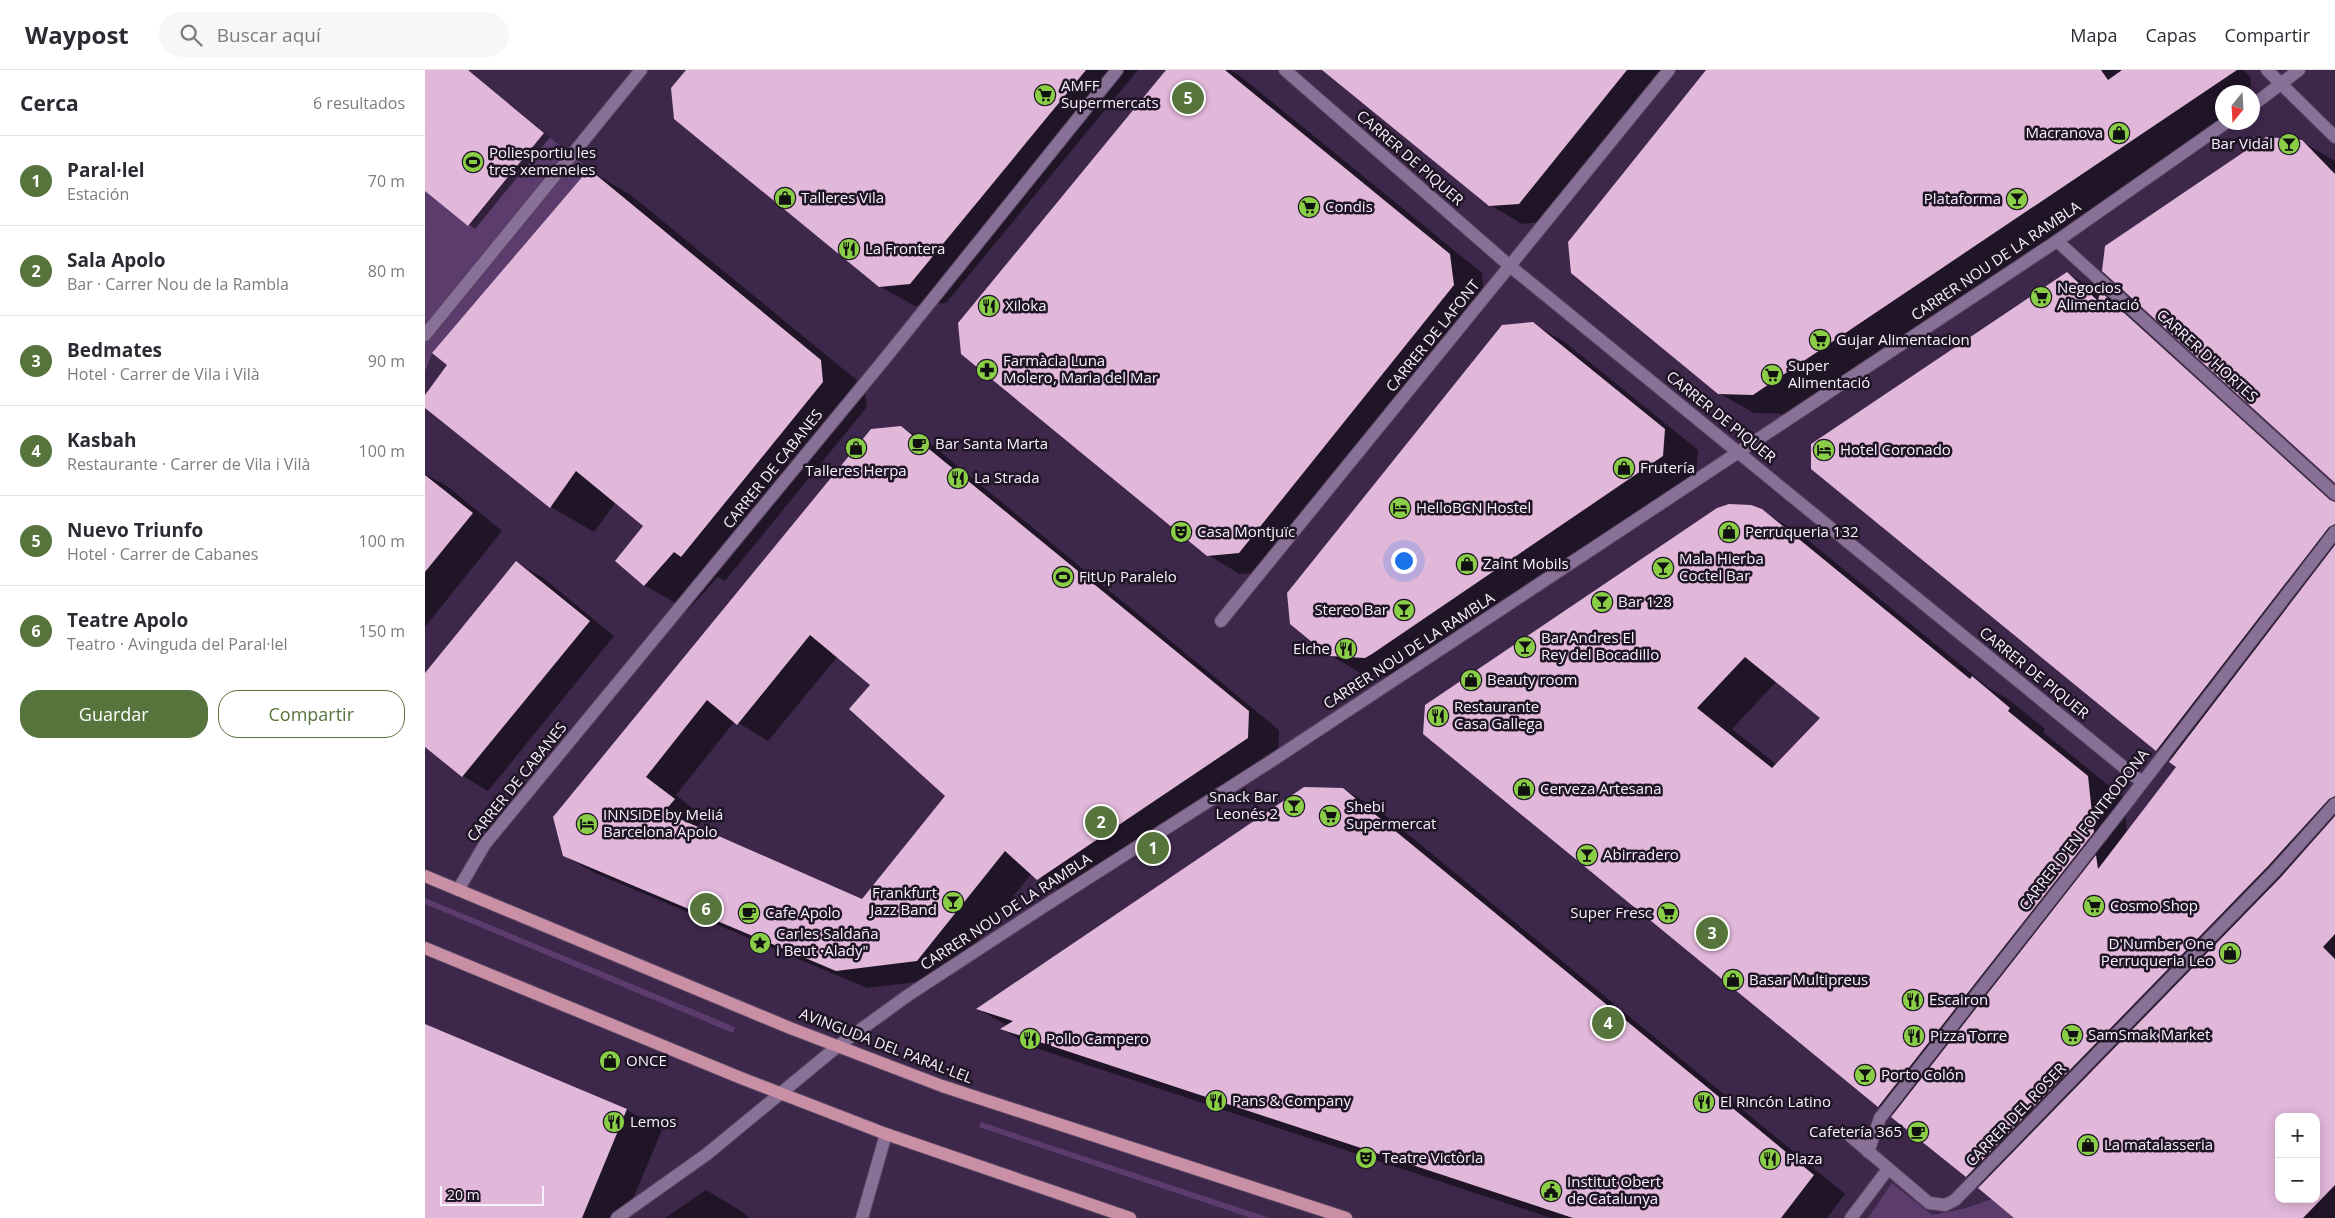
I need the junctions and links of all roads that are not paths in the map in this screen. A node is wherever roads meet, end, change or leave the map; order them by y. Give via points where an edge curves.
1 (641, 70) edge
2 (1117, 70) edge
3 (1285, 70) edge
4 (1669, 70) edge
5 (2267, 70) edge
6 (2299, 70) edge
7 (2281, 84) junction
8 (2260, 99) edge
9 (2216, 130) edge
10 (2335, 137) edge
11 (2057, 241) junction
12 (1511, 267) junction
13 (425, 335) edge
14 (1738, 451) junction
15 (2335, 494) edge
16 (2335, 532) edge
17 (1221, 621) dead end
18 (2142, 782) junction
19 (2335, 804) edge
20 (425, 876) edge
21 (459, 890) junction
22 (425, 948) edge
23 (838, 1046) junction
24 (781, 1094) junction
25 (885, 1134) junction
26 (1849, 1135) dead end
27 (1868, 1152) junction
28 (1888, 1169) junction
29 (617, 1218) edge
30 (861, 1218) edge
31 (1131, 1218) edge
32 (1346, 1218) edge
33 (1851, 1218) edge

1 - 13 street
2 - 21 street, CARRER DE CABANES via 883,361 485,844
3 - 12 street, CARRER DE PIQUER
4 - 12 street, CARRER DE LAFONT
5 - 7 street
6 - 7 street
7 - 8 street
7 - 10 street
9 - 11 street, CARRER NOU DE LA RAMBLA
11 - 14 street, CARRER NOU DE LA RAMBLA
11 - 15 street, CARRER D'HORTES
12 - 14 street, CARRER DE PIQUER
12 - 17 street, CARRER DE LAFONT
14 - 18 street, CARRER DE PIQUER
14 - 23 street, CARRER NOU DE LA RAMBLA via 1331,722 907,996
16 - 18 street, CARRER D'EN FONTRODONA
18 - 27 street, CARRER D'EN FONTRODONA via 1880,1118
19 - 28 street, CARRER DEL ROSER via 2275,871 1955,1200 1945,1205 1929,1203
20 - 21 main road, AVINGUDA DEL PARAL·LEL
21 - 23 main road, AVINGUDA DEL PARAL·LEL
22 - 24 main road
23 - 24 street, CARRER NOU DE LA RAMBLA
23 - 32 main road, AVINGUDA DEL PARAL·LEL via 942,1086
24 - 25 main road
24 - 29 street, CARRER NOU DE LA RAMBLA via 707,1154
25 - 30 street
25 - 31 main road
26 - 27 street
27 - 28 street
28 - 33 street

